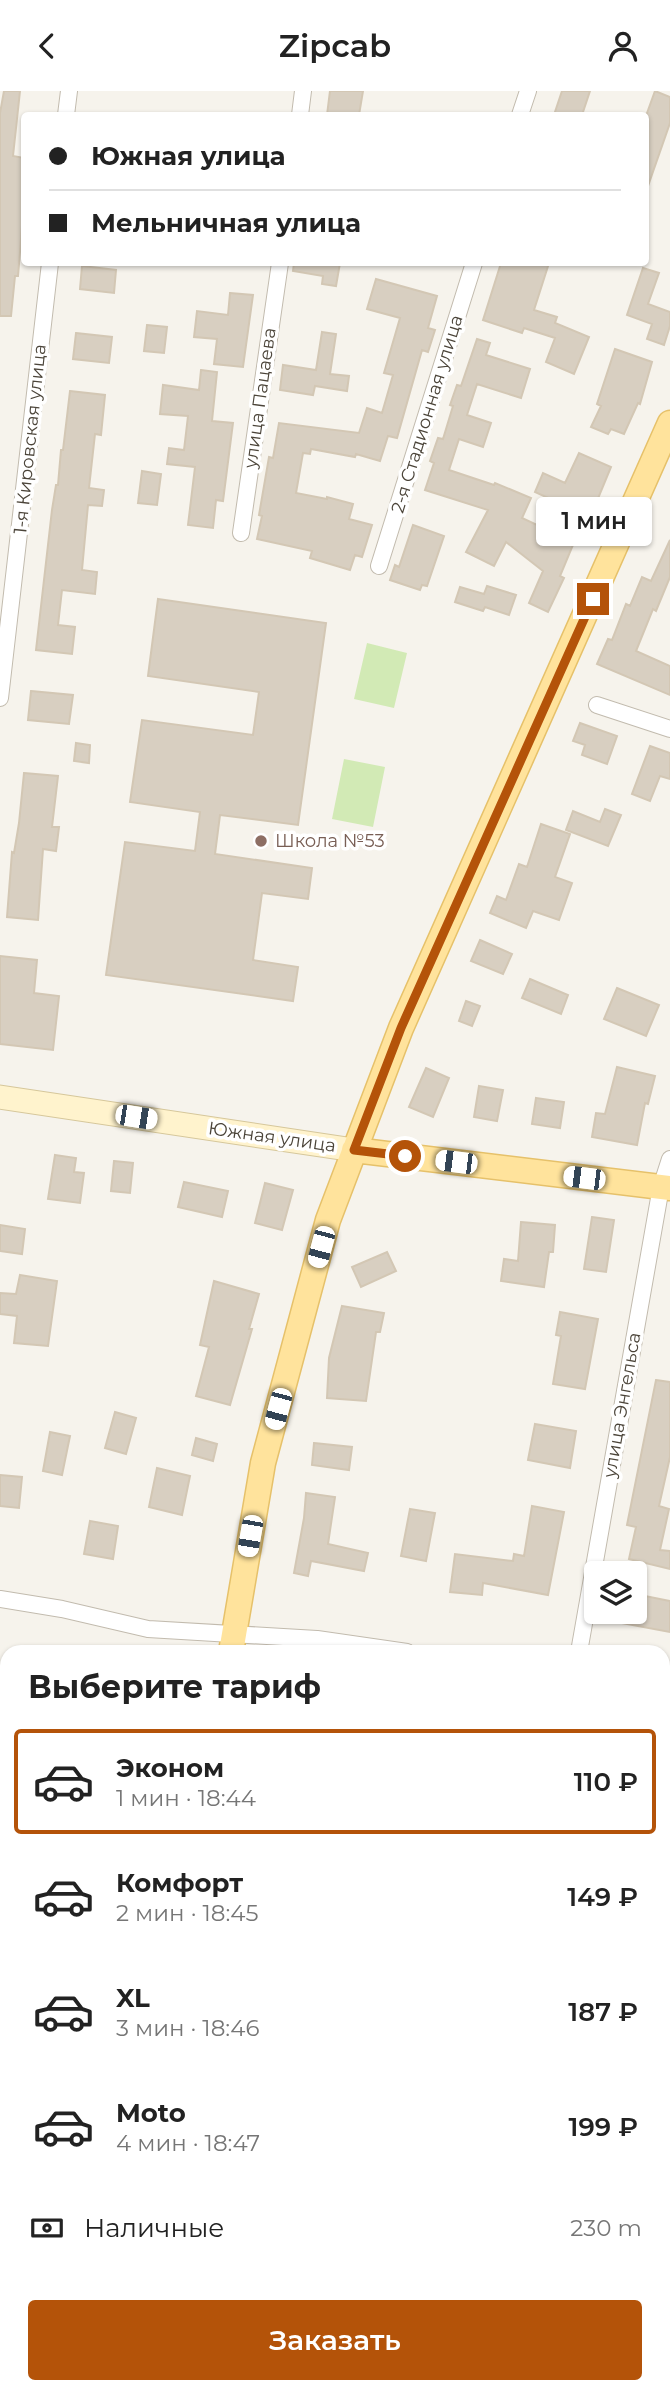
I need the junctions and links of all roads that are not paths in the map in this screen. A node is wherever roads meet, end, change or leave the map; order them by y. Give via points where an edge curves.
1 (69, 91) edge
2 (303, 91) edge
3 (528, 91) edge
4 (66, 112) edge
5 (300, 112) edge
6 (521, 112) edge
7 (50, 266) edge
8 (280, 266) edge
9 (473, 266) edge
10 (670, 423) edge
11 (241, 533) dead end
12 (379, 566) dead end
13 (0, 698) edge
14 (597, 705) dead end
15 (670, 729) edge
16 (0, 1097) edge
17 (354, 1150) junction
18 (670, 1160) edge
19 (665, 1188) edge
20 (0, 1599) edge
21 (232, 1643) edge
22 (359, 1645) edge
23 (580, 1645) edge

1 - 4 street
2 - 5 street
3 - 6 street
7 - 13 street, 1-я Кировская улица
8 - 11 street, улица Пацаева
9 - 12 street, 2-я Стадионная улица
10 - 17 main road via 401,1028
14 - 15 street
16 - 17 street, Южная улица
17 - 19 main road, Южная улица
17 - 21 main road via 328,1220 263,1463
18 - 19 street, улица Энгельса
19 - 23 street, улица Энгельса
20 - 21 street
21 - 22 street via 317,1639

